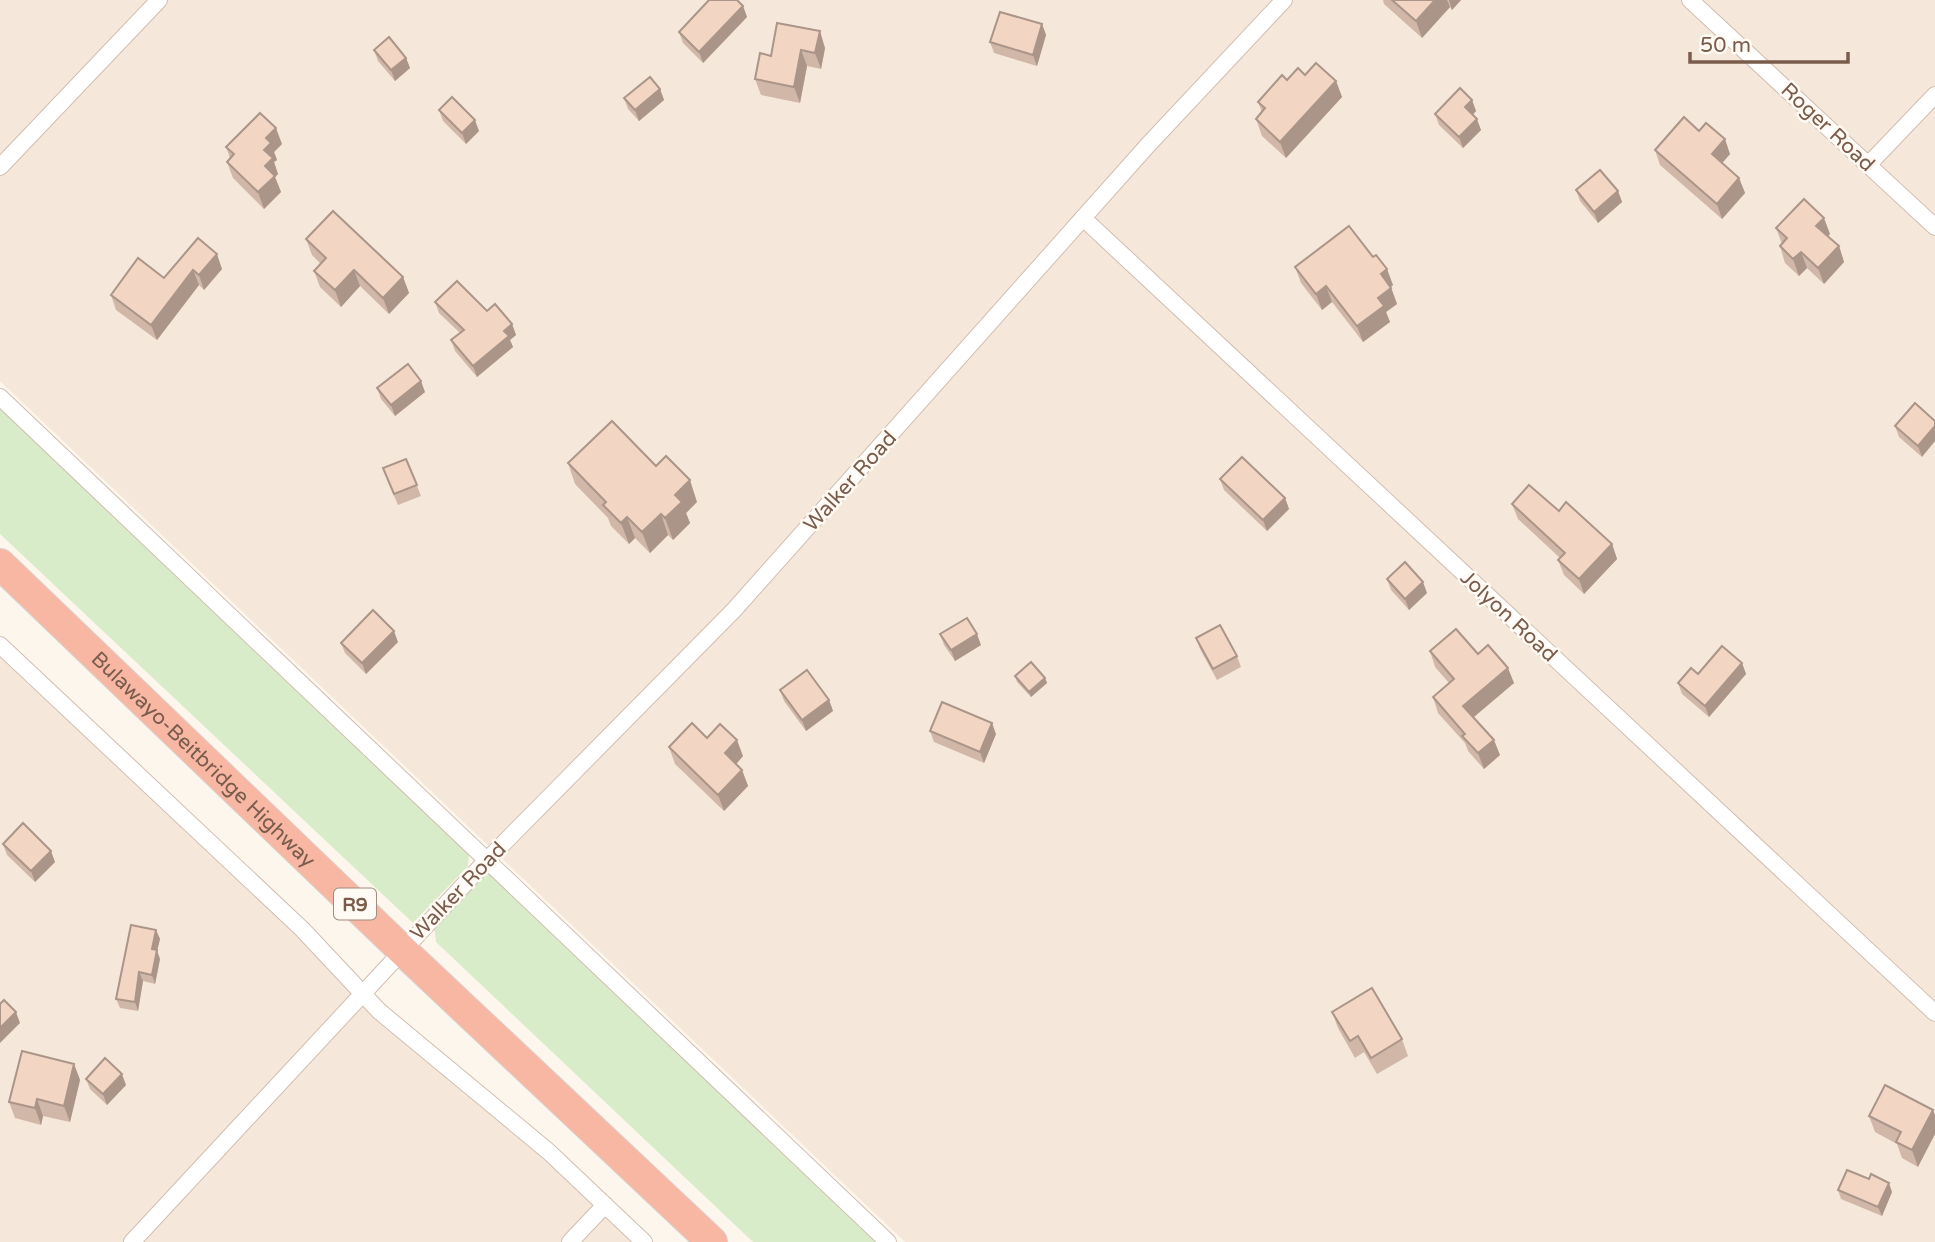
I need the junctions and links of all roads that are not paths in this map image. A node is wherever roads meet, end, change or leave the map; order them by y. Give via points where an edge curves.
1 (159, 0) edge
2 (1284, 0) edge
3 (1690, 0) edge
4 (1935, 95) edge
5 (1869, 164) junction
6 (0, 167) edge
7 (1083, 218) junction
8 (1935, 227) edge
9 (0, 397) edge
10 (0, 564) edge
11 (0, 645) edge
12 (487, 860) junction
13 (402, 950) junction
14 (362, 994) junction
15 (1935, 1013) edge
16 (605, 1205) junction
17 (132, 1242) edge
18 (570, 1242) edge
19 (644, 1242) edge
20 (712, 1242) edge
21 (888, 1242) edge

1 - 6 street
2 - 7 street, Walker Road
3 - 5 street, Roger Road
4 - 5 street
5 - 8 street, Roger Road
7 - 12 street, Walker Road via 734,610
7 - 15 street, Jolyon Road
9 - 12 street
10 - 13 highway, Bulawayo-Beitbridge Highway / R9
11 - 14 street via 302,929
12 - 13 street, Walker Road
12 - 21 street
13 - 14 street, Walker Road
13 - 20 highway, Bulawayo-Beitbridge Highway / R9
14 - 16 street
14 - 17 street, Walker Road
16 - 18 street
16 - 19 street

